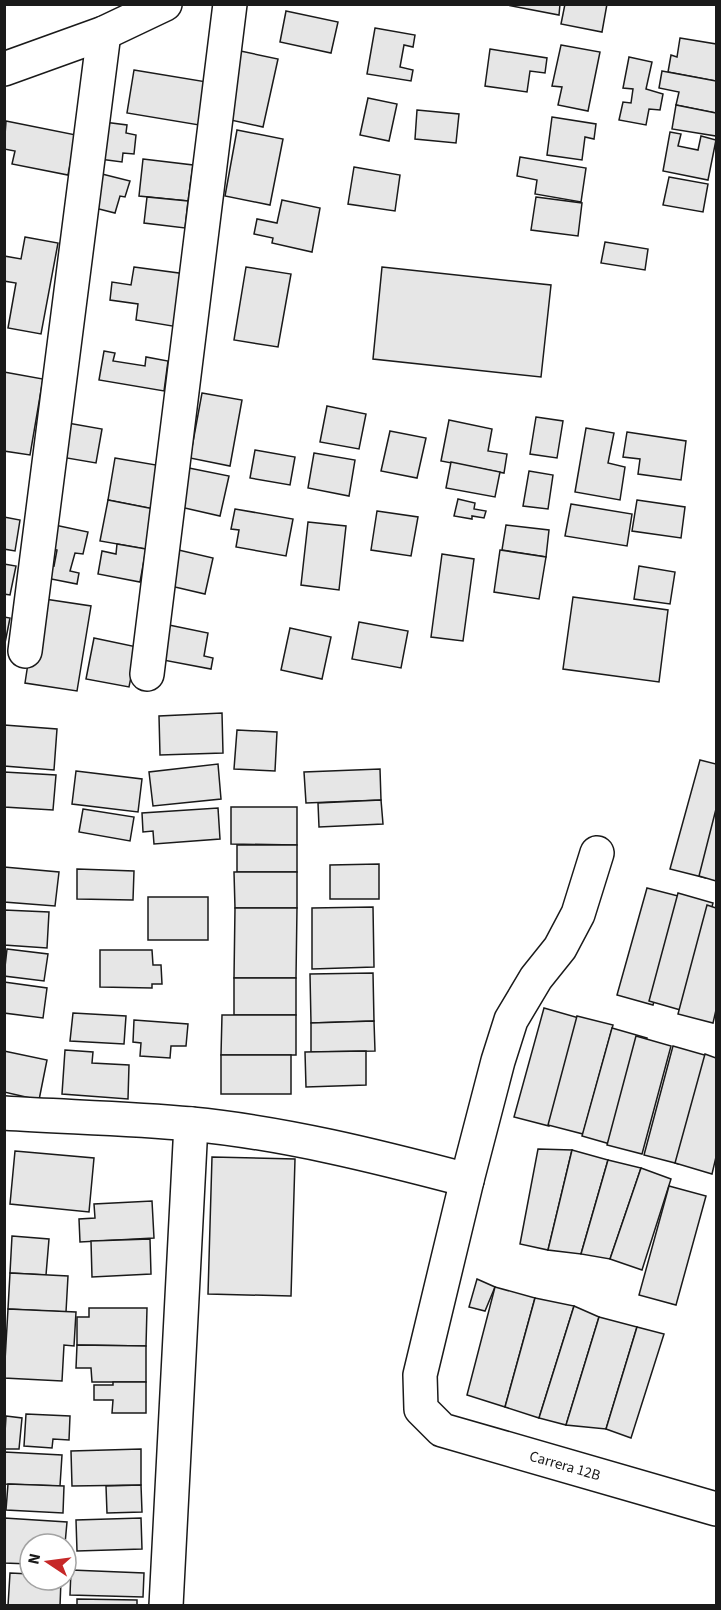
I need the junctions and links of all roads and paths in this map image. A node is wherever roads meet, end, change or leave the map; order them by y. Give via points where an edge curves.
1 (165, 4) edge
2 (230, 4) edge
3 (104, 33) junction
4 (4, 69) edge
5 (25, 651) dead end
6 (147, 674) dead end
7 (597, 853) dead end
8 (4, 1113) edge
9 (191, 1124) junction
10 (467, 1180) junction
11 (717, 1509) edge
12 (166, 1605) edge

1 - 3 street
2 - 6 street
3 - 4 street
3 - 5 street
7 - 10 street via 578,914 511,1020
8 - 9 street
9 - 10 street via 363,1153
9 - 12 street
10 - 11 street, Carrera 12B via 420,1375 422,1409 442,1430

